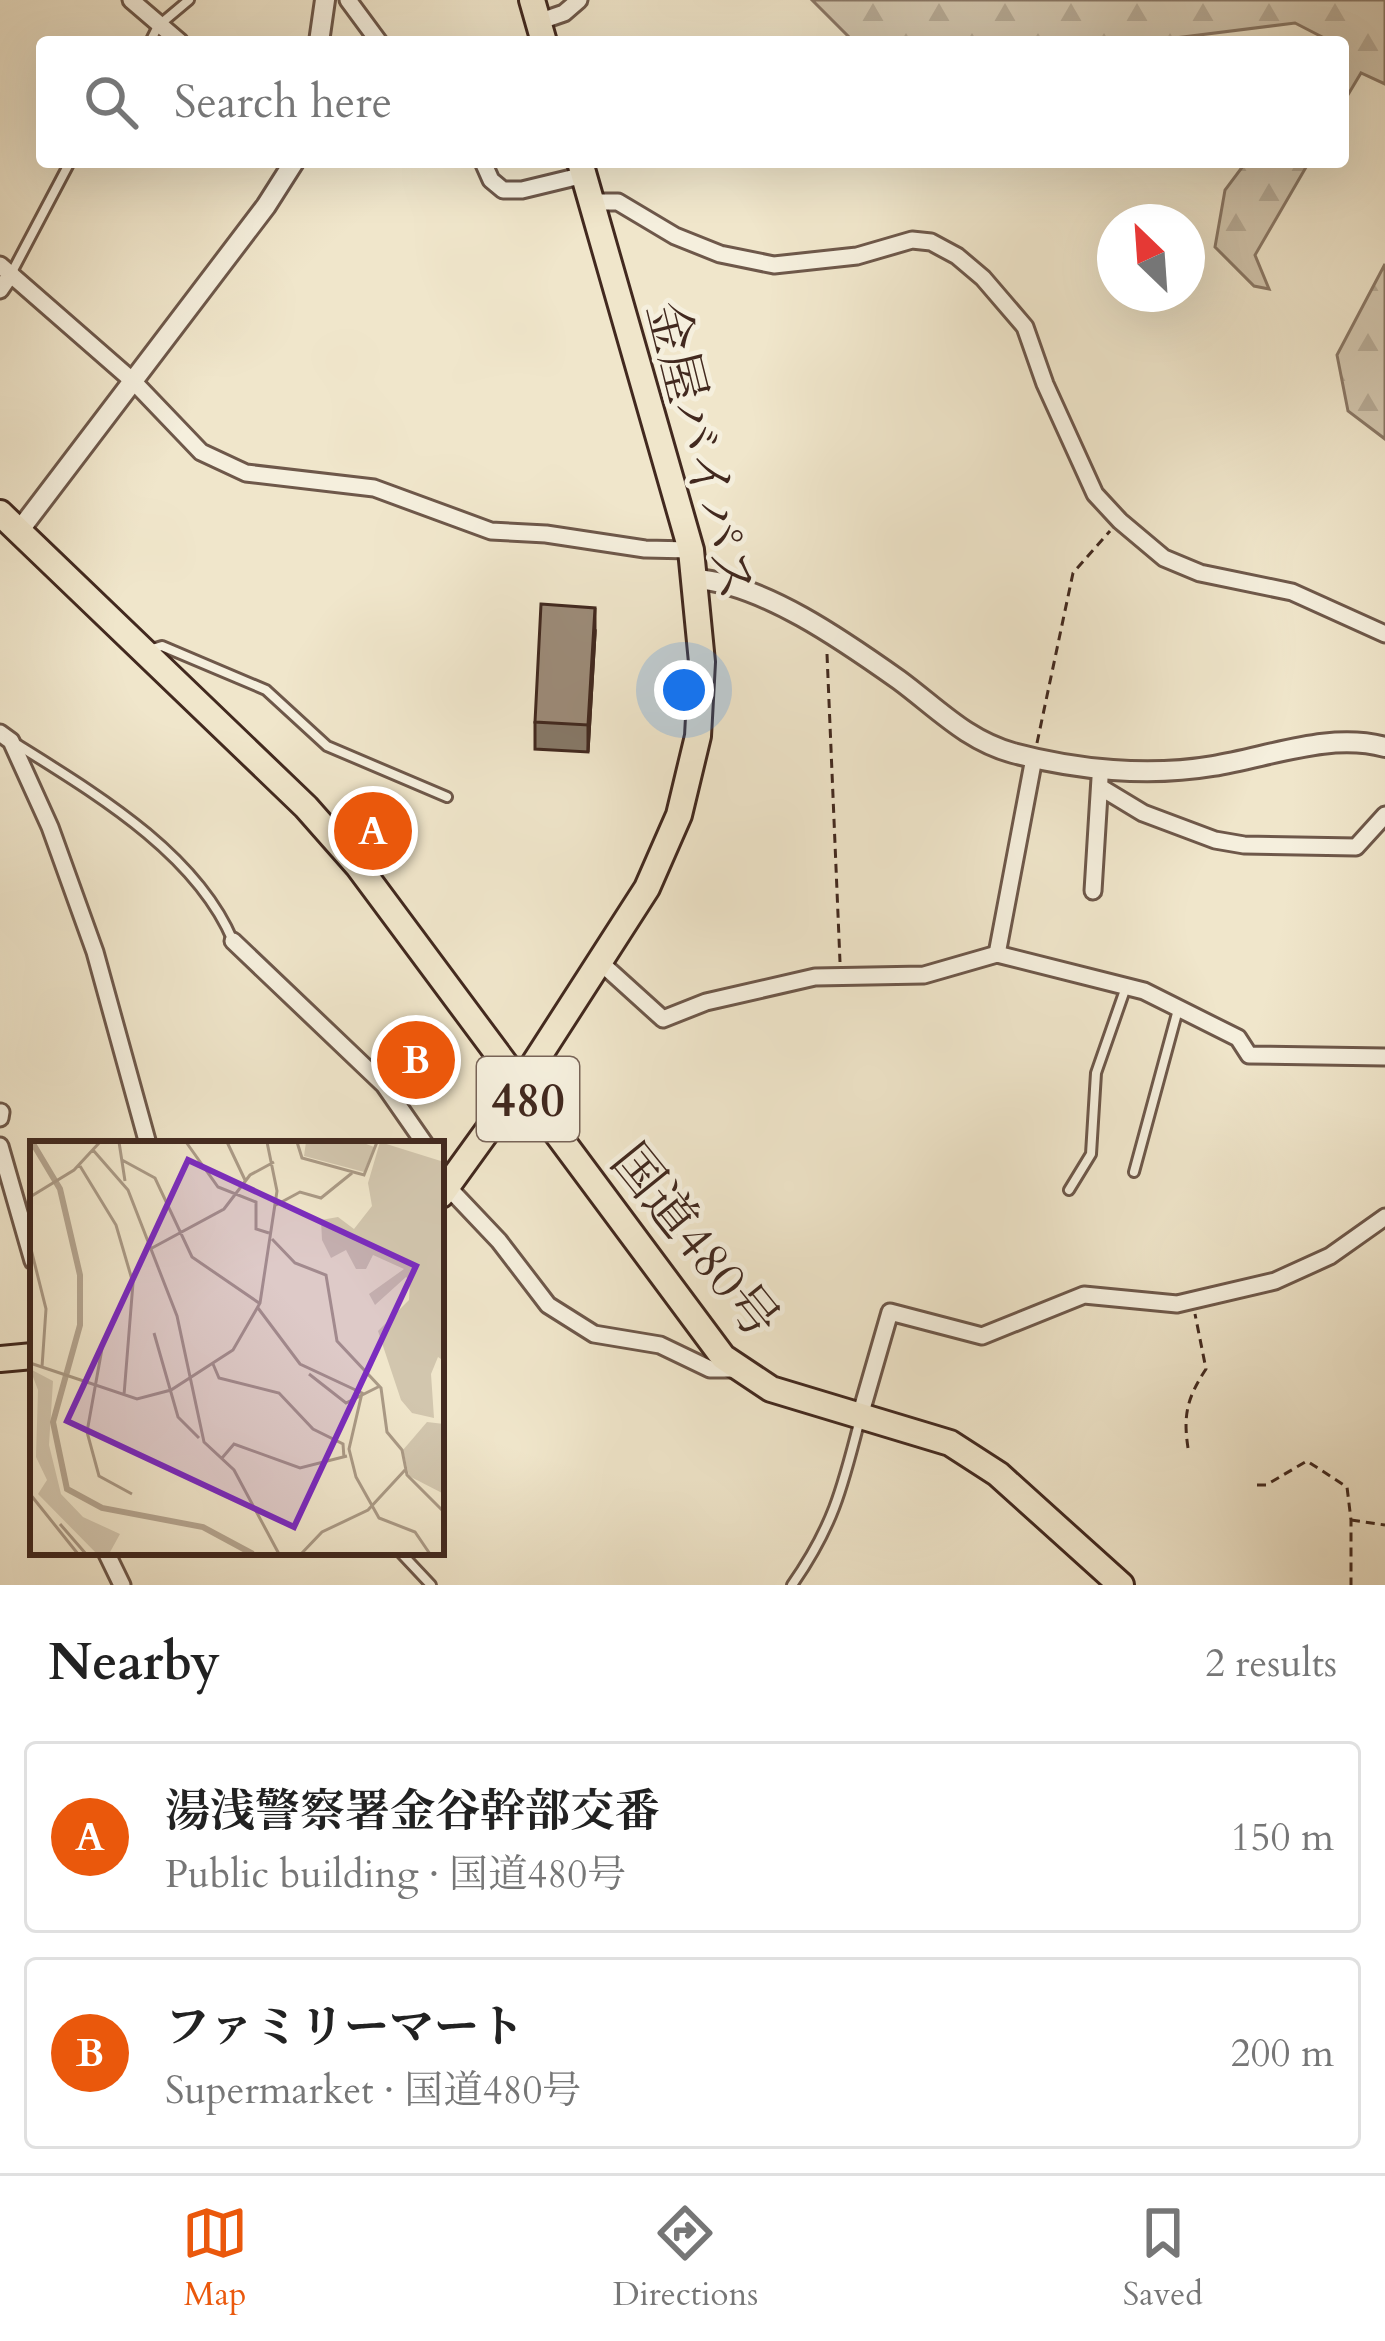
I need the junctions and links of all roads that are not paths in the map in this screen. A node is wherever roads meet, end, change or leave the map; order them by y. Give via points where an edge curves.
1 (131, 0) edge
2 (189, 0) edge
3 (325, 0) edge
4 (348, 0) edge
5 (579, 0) edge
6 (538, 21) edge
7 (158, 26) junction
8 (153, 36) edge
9 (172, 36) edge
10 (320, 36) edge
11 (375, 36) edge
12 (66, 168) edge
13 (289, 168) edge
14 (486, 168) edge
15 (582, 169) edge
16 (592, 202) junction
17 (5, 269) edge
18 (0, 290) edge
19 (134, 382) junction
20 (0, 513) edge
21 (19, 531) junction
22 (691, 550) junction
23 (696, 578) junction
24 (1385, 634) edge
25 (145, 652) junction
26 (6, 737) edge
27 (1385, 747) edge
28 (1034, 758) junction
29 (1100, 778) junction
30 (447, 797) dead end
31 (1385, 815) edge
32 (1093, 890) dead end
33 (233, 941) joint
34 (997, 955) junction
35 (600, 962) junction
36 (1126, 986) junction
37 (1179, 1006) junction
38 (1385, 1057) edge
39 (519, 1087) junction
40 (147, 1141) edge
41 (423, 1141) edge
42 (0, 1146) edge
43 (1134, 1172) dead end
44 (444, 1186) edge
45 (444, 1188) edge
46 (1069, 1190) dead end
47 (1385, 1217) edge
48 (30, 1251) edge
49 (30, 1356) edge
50 (0, 1359) edge
51 (736, 1369) junction
52 (860, 1415) junction
53 (107, 1555) edge
54 (403, 1555) edge
55 (122, 1585) edge
56 (431, 1585) edge
57 (792, 1585) edge
58 (1121, 1585) edge

1 - 7 street
2 - 7 lane
3 - 10 street
4 - 11 street
5 - 6 street
7 - 8 lane
7 - 9 street
12 - 17 lane
13 - 19 street
14 - 15 street via 502,190
15 - 16 highway, 金屋バイパス
16 - 22 highway, 金屋バイパス
16 - 24 street via 618,202 674,236 774,265 912,240 957,256 1025,327 1095,494 1120,520 1164,558 1292,592
17 - 18 street
17 - 19 street
19 - 21 street
19 - 22 street via 201,452 245,473 374,488 500,532
20 - 21 highway, 国道480号 / 480
21 - 25 highway, 国道480号 / 480
22 - 23 highway, 金屋バイパス
23 - 28 street via 739,586 902,682 955,727
23 - 35 highway, 金屋バイパス via 702,689 690,781 646,888
25 - 30 lane via 162,646 266,690 327,746
25 - 39 highway, 国道480号 / 480 via 358,866
26 - 33 lane via 148,834 220,910
26 - 40 street via 50,827 95,952
27 - 29 street via 1330,743
28 - 29 street
28 - 34 street
29 - 31 street via 1143,813 1244,845 1356,848
29 - 32 street
33 - 41 street via 384,1085
34 - 35 street via 925,975 841,974 728,996 663,1019
34 - 36 street
35 - 39 highway, 金屋バイパス
36 - 37 street
36 - 46 lane via 1096,1073 1091,1154
37 - 38 street via 1238,1038 1249,1055
37 - 43 lane
39 - 44 highway, 金屋バイパス
39 - 51 highway, 国道480号 / 480
42 - 48 street
45 - 51 street via 548,1305 594,1334 660,1346 710,1369
47 - 52 street via 1330,1256 1275,1281 1177,1304 1084,1295 982,1336 890,1312
49 - 50 highway
51 - 52 highway, 国道480号 / 480 via 771,1389
52 - 57 lane via 840,1501
52 - 58 highway, 国道480号 / 480 via 950,1443 998,1474
53 - 55 street
54 - 56 lane

